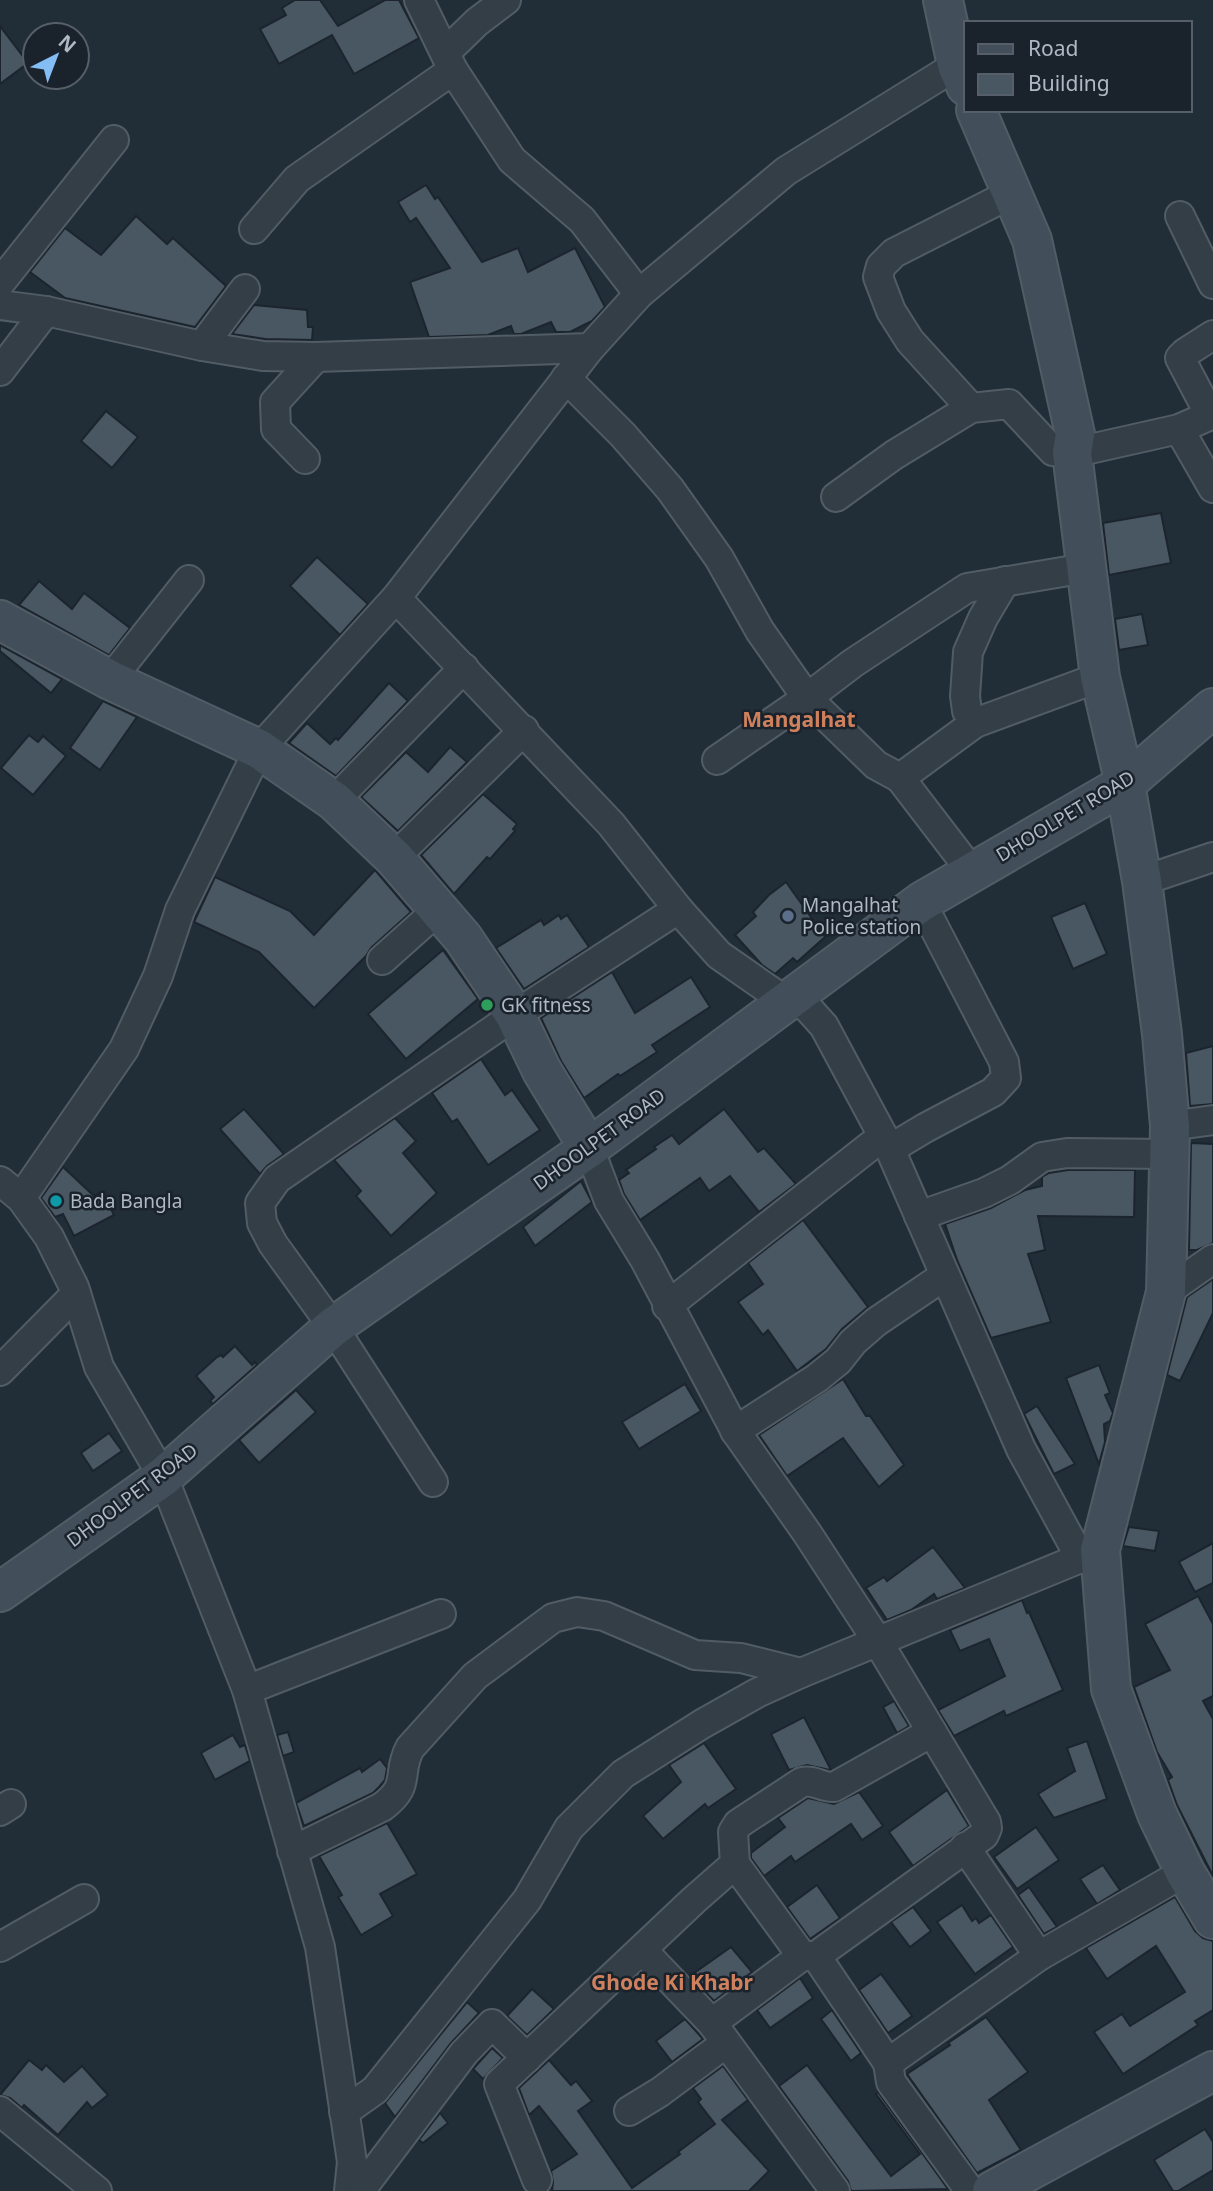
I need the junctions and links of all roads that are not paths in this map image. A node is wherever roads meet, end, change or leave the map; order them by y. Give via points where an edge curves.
1 (419, 0) edge
2 (506, 0) edge
3 (943, 0) edge
4 (450, 61) junction
5 (962, 76) edge
6 (977, 112) edge
7 (114, 140) dead end
8 (1012, 192) junction
9 (1180, 216) dead end
10 (254, 229) dead end
11 (1204, 240) edge
12 (0, 283) edge
13 (1213, 284) edge
14 (245, 289) dead end
15 (639, 295) junction
16 (0, 305) edge
17 (46, 311) junction
18 (1213, 335) edge
19 (202, 346) junction
20 (590, 348) junction
21 (316, 357) junction
22 (0, 371) edge
23 (566, 379) junction
24 (971, 408) junction
25 (1211, 414) edge
26 (1180, 429) junction
27 (1072, 453) junction
28 (305, 459) dead end
29 (1213, 488) edge
30 (836, 497) dead end
31 (1086, 568) junction
32 (189, 580) dead end
33 (1004, 581) junction
34 (396, 598) junction
35 (0, 620) edge
36 (464, 668) junction
37 (1100, 677) junction
38 (110, 680) junction
39 (807, 698) junction
40 (1213, 708) edge
41 (975, 723) junction
42 (524, 730) junction
43 (259, 749) junction
44 (718, 760) dead end
45 (901, 778) junction
46 (1125, 783) junction
47 (334, 801) junction
48 (1213, 857) edge
49 (394, 858) junction
50 (972, 872) junction
51 (1142, 881) junction
52 (921, 902) junction
53 (439, 909) junction
54 (678, 909) junction
55 (382, 960) dead end
56 (785, 1001) junction
57 (514, 1014) junction
58 (1213, 1121) edge
59 (1170, 1140) junction
60 (887, 1142) junction
61 (589, 1148) junction
62 (11, 1189) edge
63 (919, 1216) junction
64 (1213, 1259) edge
65 (944, 1276) junction
66 (1166, 1292) junction
67 (76, 1294) junction
68 (667, 1306) junction
69 (333, 1327) junction
70 (0, 1371) edge
71 (735, 1431) junction
72 (163, 1477) junction
73 (433, 1482) dead end
74 (1090, 1555) junction
75 (0, 1592) edge
76 (441, 1614) dead end
77 (878, 1642) junction
78 (801, 1673) junction
79 (247, 1690) junction
80 (932, 1732) junction
81 (965, 1847) junction
82 (292, 1851) junction
83 (735, 1864) junction
84 (1185, 1872) junction
85 (84, 1899) dead end
86 (1213, 1919) edge
87 (0, 1947) edge
88 (642, 1950) junction
89 (809, 1956) junction
90 (1039, 1956) junction
91 (719, 2033) junction
92 (527, 2058) junction
93 (888, 2063) junction
94 (1213, 2071) edge
95 (0, 2111) edge
96 (629, 2111) dead end
97 (344, 2112) junction
98 (535, 2187) edge
99 (97, 2191) edge
100 (349, 2191) edge
101 (360, 2191) edge
102 (835, 2191) edge
103 (970, 2191) edge
104 (992, 2191) edge

1 - 4 street
2 - 4 street via 477,22
3 - 5 street
4 - 10 street via 297,179
4 - 15 street via 512,160 582,220
5 - 15 street via 786,172
6 - 8 street
7 - 12 street
8 - 24 street via 894,253 881,266 878,277 891,311 910,341
8 - 27 street via 1032,240 1075,434
9 - 11 street
11 - 13 street
14 - 19 street
15 - 20 street
16 - 17 street
17 - 19 street
17 - 22 street
18 - 25 street via 1180,358
19 - 21 street via 263,356
20 - 21 street
20 - 23 street
21 - 28 street via 275,402 276,429
23 - 34 street
23 - 39 street via 670,489
24 - 27 street via 1009,404 1053,451
24 - 30 street
25 - 26 street
26 - 27 street
26 - 29 street
27 - 31 street
31 - 33 street
31 - 37 street
32 - 38 street
33 - 39 street via 967,588
33 - 41 street via 968,652 965,696
34 - 36 street
34 - 43 street
35 - 38 street
36 - 42 street
36 - 47 street
37 - 41 street
37 - 46 street
38 - 43 street
39 - 44 street
39 - 45 street via 876,765
40 - 46 street, DHOOLPET ROAD
41 - 45 street
42 - 49 street
42 - 54 street via 611,824
43 - 47 street
43 - 62 street via 180,909 158,976 124,1049
45 - 50 street
46 - 50 street, DHOOLPET ROAD
46 - 51 street
47 - 49 street
48 - 51 street
49 - 53 street
50 - 52 street, DHOOLPET ROAD
51 - 59 street
52 - 56 street, DHOOLPET ROAD
52 - 60 street via 1004,1062 1006,1078 993,1093
53 - 55 street
53 - 57 street
54 - 56 street via 719,955
54 - 57 street
56 - 60 street via 806,1006 824,1026
56 - 61 street, DHOOLPET ROAD
57 - 61 street
57 - 69 street via 277,1178 260,1203 262,1223 273,1244
58 - 59 street
59 - 63 street via 1042,1157 1002,1184
59 - 66 street
60 - 63 street
60 - 68 street
61 - 68 street via 609,1201
61 - 69 street, DHOOLPET ROAD
62 - 67 street via 48,1237
63 - 65 street
64 - 66 street
65 - 71 street via 876,1322 817,1378
65 - 74 street via 1021,1449
66 - 74 street
67 - 70 street
67 - 72 street via 99,1367
68 - 71 street
69 - 72 street, DHOOLPET ROAD
69 - 73 street
71 - 77 street
72 - 75 street, DHOOLPET ROAD
72 - 79 street
74 - 77 street
74 - 84 street via 1111,1689 1157,1814
76 - 79 street
77 - 78 street
77 - 80 street
78 - 82 street via 741,1658 695,1655 604,1616 577,1612 553,1618 475,1676 410,1748 403,1785 393,1799
78 - 97 street via 757,1693 623,1774 569,1828 527,1900 383,2080
79 - 82 street
80 - 81 street via 986,1822 984,1835
80 - 83 street via 834,1787 802,1782 746,1818 733,1832
81 - 89 street
81 - 90 street
82 - 97 street via 320,1947
83 - 88 street
83 - 89 street
84 - 86 street
84 - 90 street
85 - 87 street
88 - 91 street
88 - 92 street
89 - 91 street
89 - 93 street
90 - 93 street
91 - 96 street via 660,2092
91 - 102 street
92 - 98 street via 499,2084
92 - 101 street via 492,2024 464,2053
93 - 103 street via 891,2082
94 - 104 street
95 - 99 street
97 - 100 street via 352,2162

